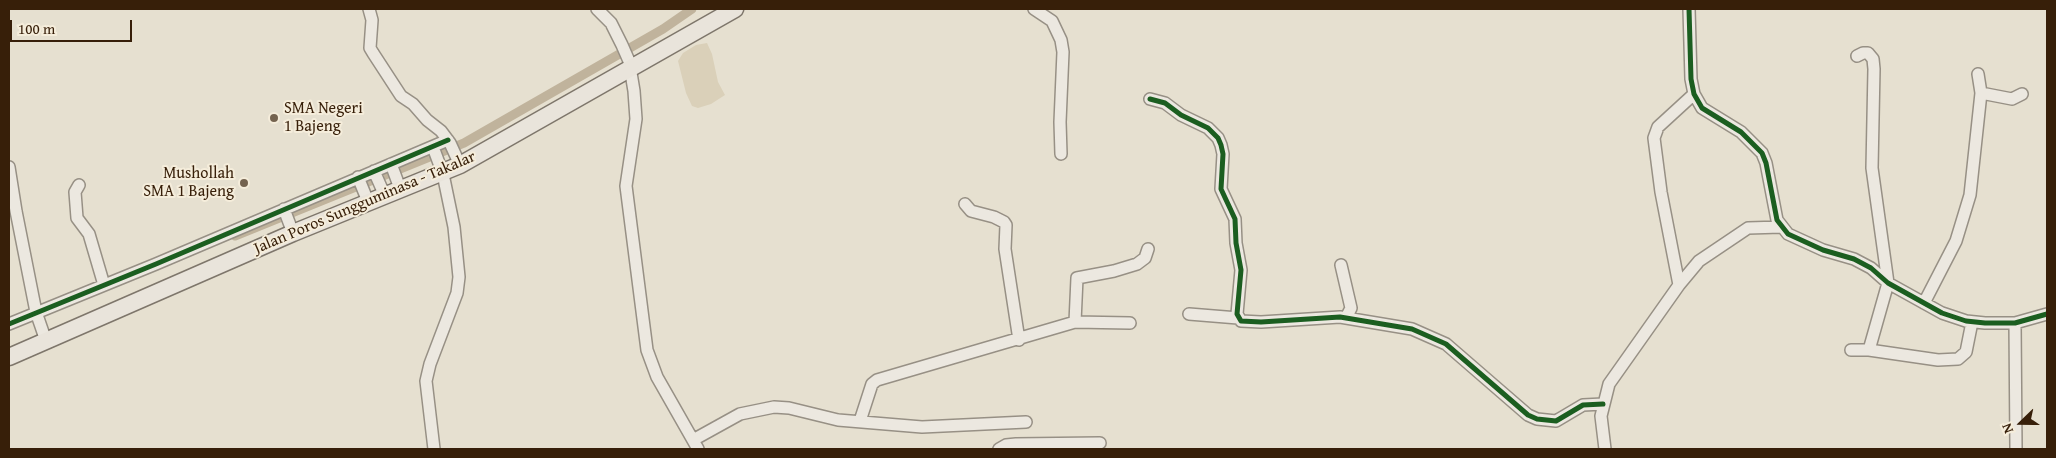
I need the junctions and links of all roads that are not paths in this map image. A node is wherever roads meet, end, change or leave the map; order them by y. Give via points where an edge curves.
1 (369, 9) edge
2 (597, 9) edge
3 (734, 9) edge
4 (1034, 9) edge
5 (1689, 9) edge
6 (1857, 56) dead end
7 (629, 65) junction
8 (1978, 74) dead end
9 (1982, 93) junction
10 (1694, 94) junction
11 (2022, 94) dead end
12 (1150, 99) dead end
13 (449, 142) junction
14 (434, 149) junction
15 (1061, 154) dead end
16 (458, 162) junction
17 (391, 165) junction
18 (441, 168) junction
19 (375, 172) junction
20 (9, 174) edge
21 (359, 179) junction
22 (79, 185) dead end
23 (398, 185) junction
24 (383, 192) junction
25 (368, 200) junction
26 (965, 204) dead end
27 (285, 210) junction
28 (1781, 226) junction
29 (292, 229) junction
30 (1148, 249) dead end
31 (1341, 266) dead end
32 (1888, 283) junction
33 (104, 285) junction
34 (1679, 285) junction
35 (1924, 303) junction
36 (37, 314) junction
37 (1189, 314) dead end
38 (2047, 314) edge
39 (1238, 318) junction
40 (1346, 318) junction
41 (1075, 322) junction
42 (1972, 322) junction
43 (1130, 323) dead end
44 (2015, 323) junction
45 (9, 324) edge
46 (44, 335) junction
47 (1019, 340) junction
48 (1851, 350) dead end
49 (1869, 350) junction
50 (9, 357) edge
51 (1603, 404) junction
52 (860, 421) junction
53 (1026, 422) dead end
54 (1100, 443) dead end
55 (696, 444) edge
56 (434, 449) edge
57 (999, 449) edge
58 (1604, 449) edge
59 (2016, 449) edge

1 - 13 street via 372,53 401,96 441,130
2 - 7 street via 611,23
3 - 7 highway, Jalan Poros Sungguminasa - Takalar
4 - 15 street via 1052,21 1061,40
5 - 10 street
6 - 32 street via 1868,53 1873,59 1872,168
7 - 16 highway, Jalan Poros Sungguminasa - Takalar
7 - 55 street via 636,110 626,186 645,336 657,377
8 - 9 street
9 - 11 street via 2012,99
9 - 35 street via 1965,215 1956,241
10 - 28 street via 1702,108 1741,132 1762,153
10 - 34 street via 1658,127 1654,138
12 - 39 street via 1165,103 1208,128 1221,145 1221,189 1235,219 1241,270
13 - 14 street
13 - 16 street
14 - 17 street
14 - 18 street
16 - 18 highway, Jalan Poros Sungguminasa - Takalar
17 - 19 street
17 - 23 street
18 - 23 highway, Jalan Poros Sungguminasa - Takalar
18 - 56 street via 455,234 459,277 457,293 426,381
19 - 21 street
19 - 24 street
20 - 36 street
21 - 25 street
21 - 27 street
22 - 33 street via 75,192 77,218 89,234
23 - 24 highway, Jalan Poros Sungguminasa - Takalar
24 - 25 highway, Jalan Poros Sungguminasa - Takalar
25 - 29 highway, Jalan Poros Sungguminasa - Takalar
26 - 47 street via 971,211 994,217 1006,226 1005,249
27 - 29 street
27 - 33 street
28 - 32 street via 1798,239 1871,268
28 - 34 street via 1748,228 1699,261
29 - 46 highway, Jalan Poros Sungguminasa - Takalar
30 - 41 street via 1145,258 1137,264 1077,278
31 - 40 street via 1351,308
32 - 35 street
32 - 49 street
33 - 36 street
34 - 51 street via 1609,384
35 - 42 street via 1942,313
36 - 45 street
36 - 46 street
37 - 39 street
38 - 44 street
39 - 40 street via 1245,322
40 - 51 street via 1412,329 1446,344 1537,420 1556,421 1587,404
41 - 43 street
41 - 47 street
42 - 44 street
42 - 49 street via 1966,352 1958,359 1938,360
44 - 59 street
46 - 50 highway, Jalan Poros Sungguminasa - Takalar
47 - 52 street via 877,380 872,384
48 - 49 street
51 - 58 street
52 - 53 street via 928,428
52 - 55 street via 838,420 774,407 740,414
54 - 57 street via 1016,444

